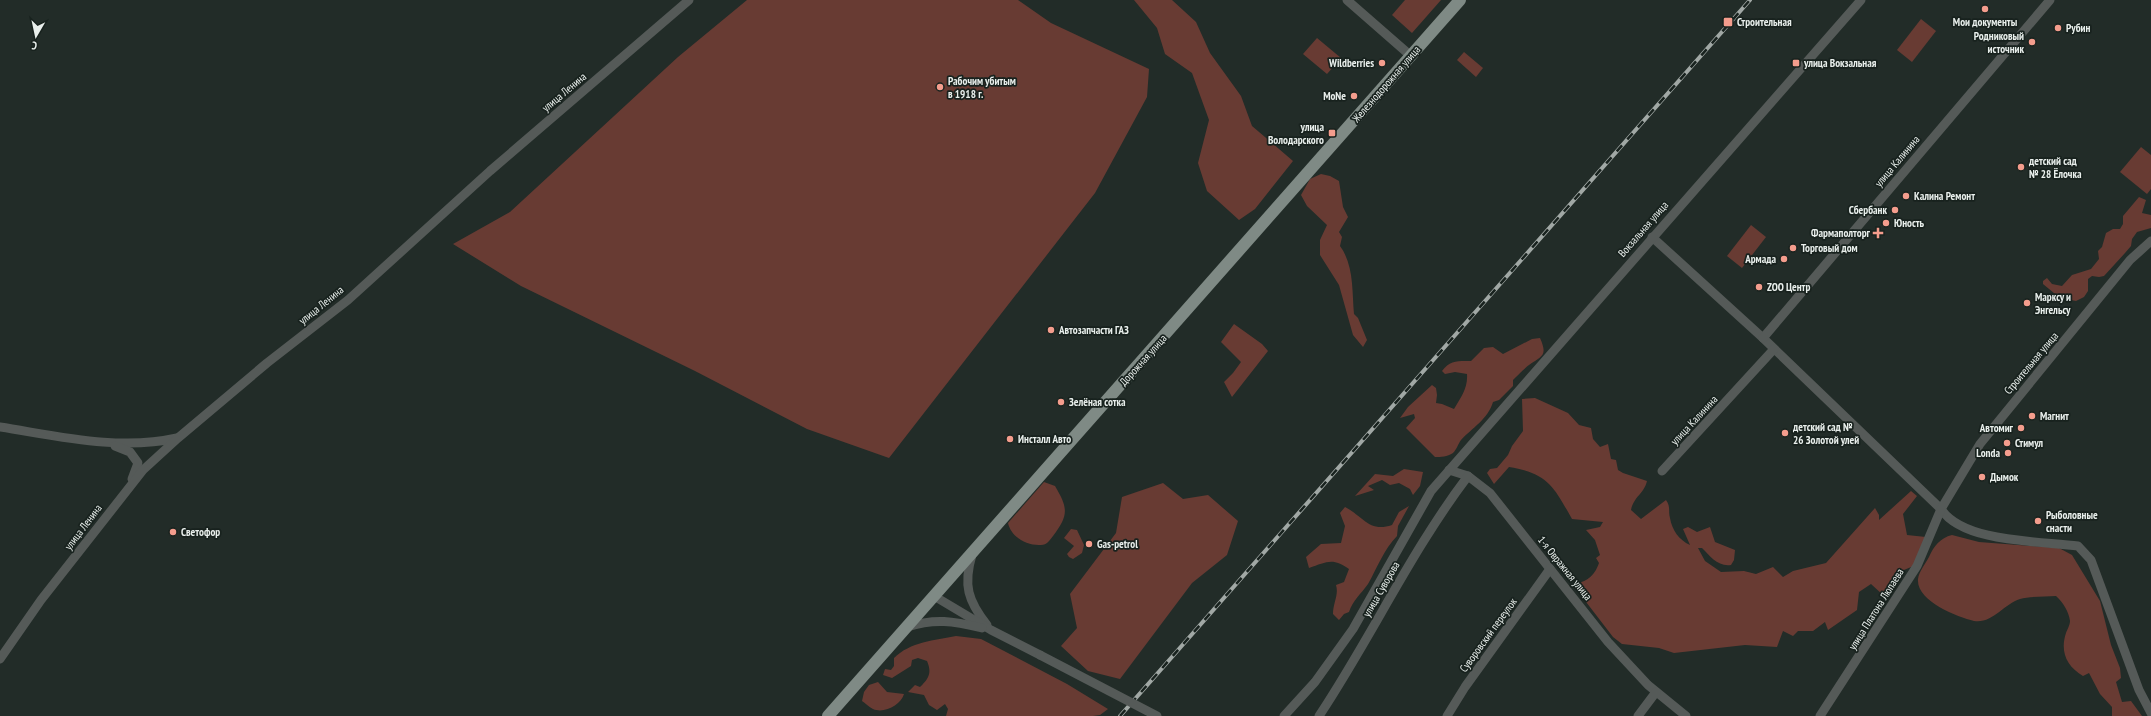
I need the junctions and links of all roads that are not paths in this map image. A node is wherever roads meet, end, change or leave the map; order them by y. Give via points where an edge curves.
1 (689, 0) edge
2 (1348, 0) edge
3 (1460, 0) edge
4 (1861, 0) edge
5 (2050, 0) edge
6 (1411, 56) junction
7 (1313, 169) joint
8 (1652, 237) junction
9 (2151, 241) edge
10 (1763, 338) junction
11 (1774, 349) junction
12 (0, 427) edge
13 (178, 438) junction
14 (106, 442) junction
15 (1662, 471) dead end
16 (1447, 473) junction
17 (1468, 476) junction
18 (130, 485) junction
19 (1941, 509) junction
20 (973, 551) junction
21 (1550, 569) junction
22 (934, 596) junction
23 (907, 627) junction
24 (991, 630) junction
25 (0, 659) edge
26 (1656, 692) junction
27 (2151, 713) edge
28 (828, 716) edge
29 (1158, 716) edge
30 (1284, 716) edge
31 (1319, 716) edge
32 (1447, 716) edge
33 (1638, 716) edge
34 (1686, 716) edge
35 (1820, 716) edge

1 - 13 street, улица Ленина via 490,170 348,300
2 - 6 street
3 - 6 main road, Железнодорожная улица
4 - 8 street, Вокзальная улица
5 - 10 street, улица Калинина
6 - 7 main road, Железнодорожная улица
7 - 20 main road, Дорожная улица
8 - 10 street
8 - 16 street, Вокзальная улица
9 - 19 street, Строительная улица via 2130,260 2002,415 1980,444
10 - 11 street
11 - 15 street, улица Калинина
11 - 19 street
12 - 14 street
13 - 14 street via 153,444
13 - 18 street, улица Ленина
14 - 18 street via 130,452 138,464
16 - 17 street, 1-я Овражная улица
16 - 30 street, Вокзальная улица via 1431,491 1353,629 1315,682
17 - 21 street, 1-я Овражная улица via 1490,493
17 - 31 street, улица Суворова via 1446,504 1414,555 1345,677
18 - 25 street, улица Ленина
19 - 27 street via 1947,518 1973,531 2010,540 2078,546 2091,560 2139,690
19 - 35 street, улица Платона Люпаева via 1917,566
20 - 22 main road, Дорожная улица
20 - 24 street via 967,583 970,598 977,613
21 - 26 street, 1-я Овражная улица via 1608,642
21 - 32 street, Суворовский переулок
22 - 23 main road, Дорожная улица
22 - 24 street
23 - 24 street via 938,620
23 - 28 main road, Дорожная улица
24 - 29 street, bridge
26 - 33 street
26 - 34 street, 1-я Овражная улица

